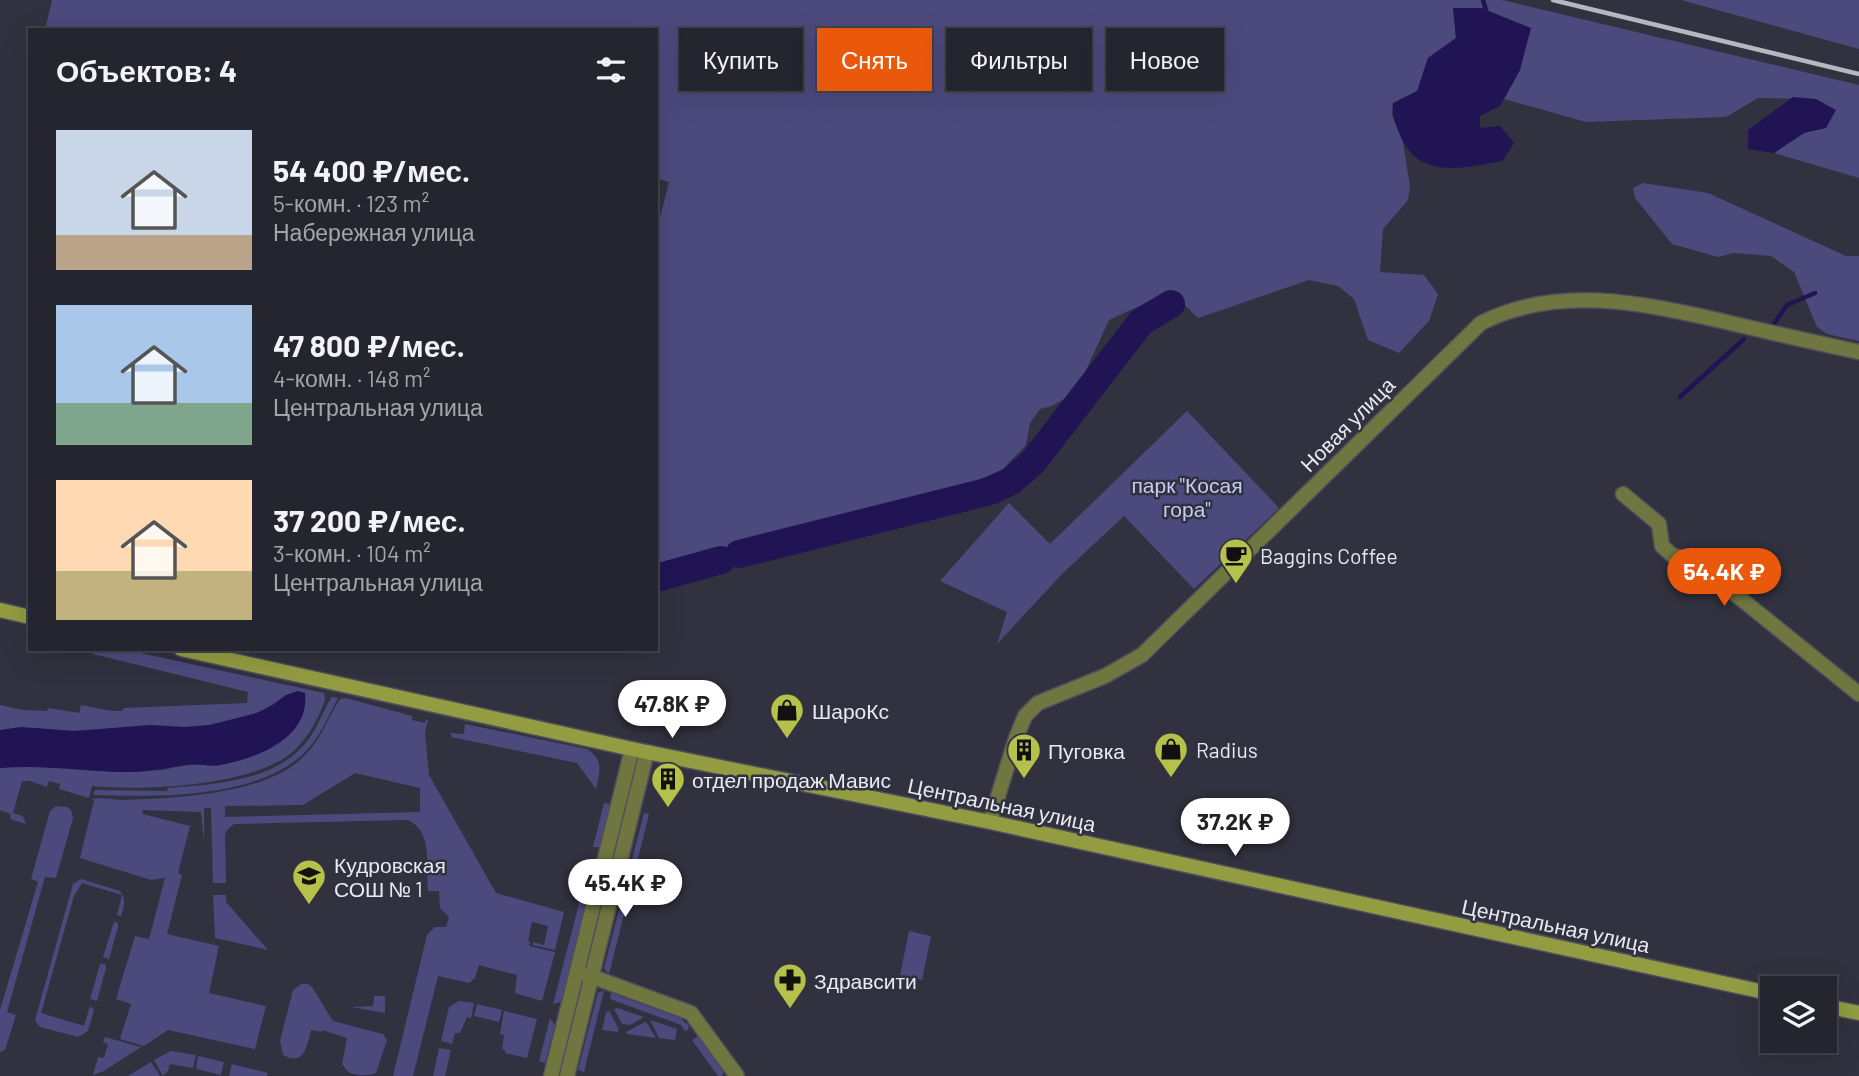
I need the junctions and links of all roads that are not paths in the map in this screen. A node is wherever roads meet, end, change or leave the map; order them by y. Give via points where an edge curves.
1 (1859, 352) edge
2 (1623, 494) dead end
3 (0, 610) edge
4 (28, 617) edge
5 (190, 651) edge
6 (1859, 694) edge
7 (640, 751) junction
8 (990, 822) junction
9 (577, 971) junction
10 (593, 977) junction
11 (1760, 991) edge
12 (1837, 1008) edge
13 (1859, 1013) edge
14 (551, 1076) edge
15 (567, 1076) edge
16 (737, 1076) edge

1 - 8 street, Новая улица via 1632,302 1526,305 1481,323 1142,655 1038,704 1025,716
2 - 6 street via 1658,524 1662,546 1672,555 1694,561
3 - 4 street
5 - 7 street, Центральная улица
7 - 8 street, Центральная улица
7 - 9 street
7 - 10 street
8 - 11 street, Центральная улица
9 - 10 street
9 - 14 street
10 - 15 street
10 - 16 street via 691,1013
12 - 13 street

